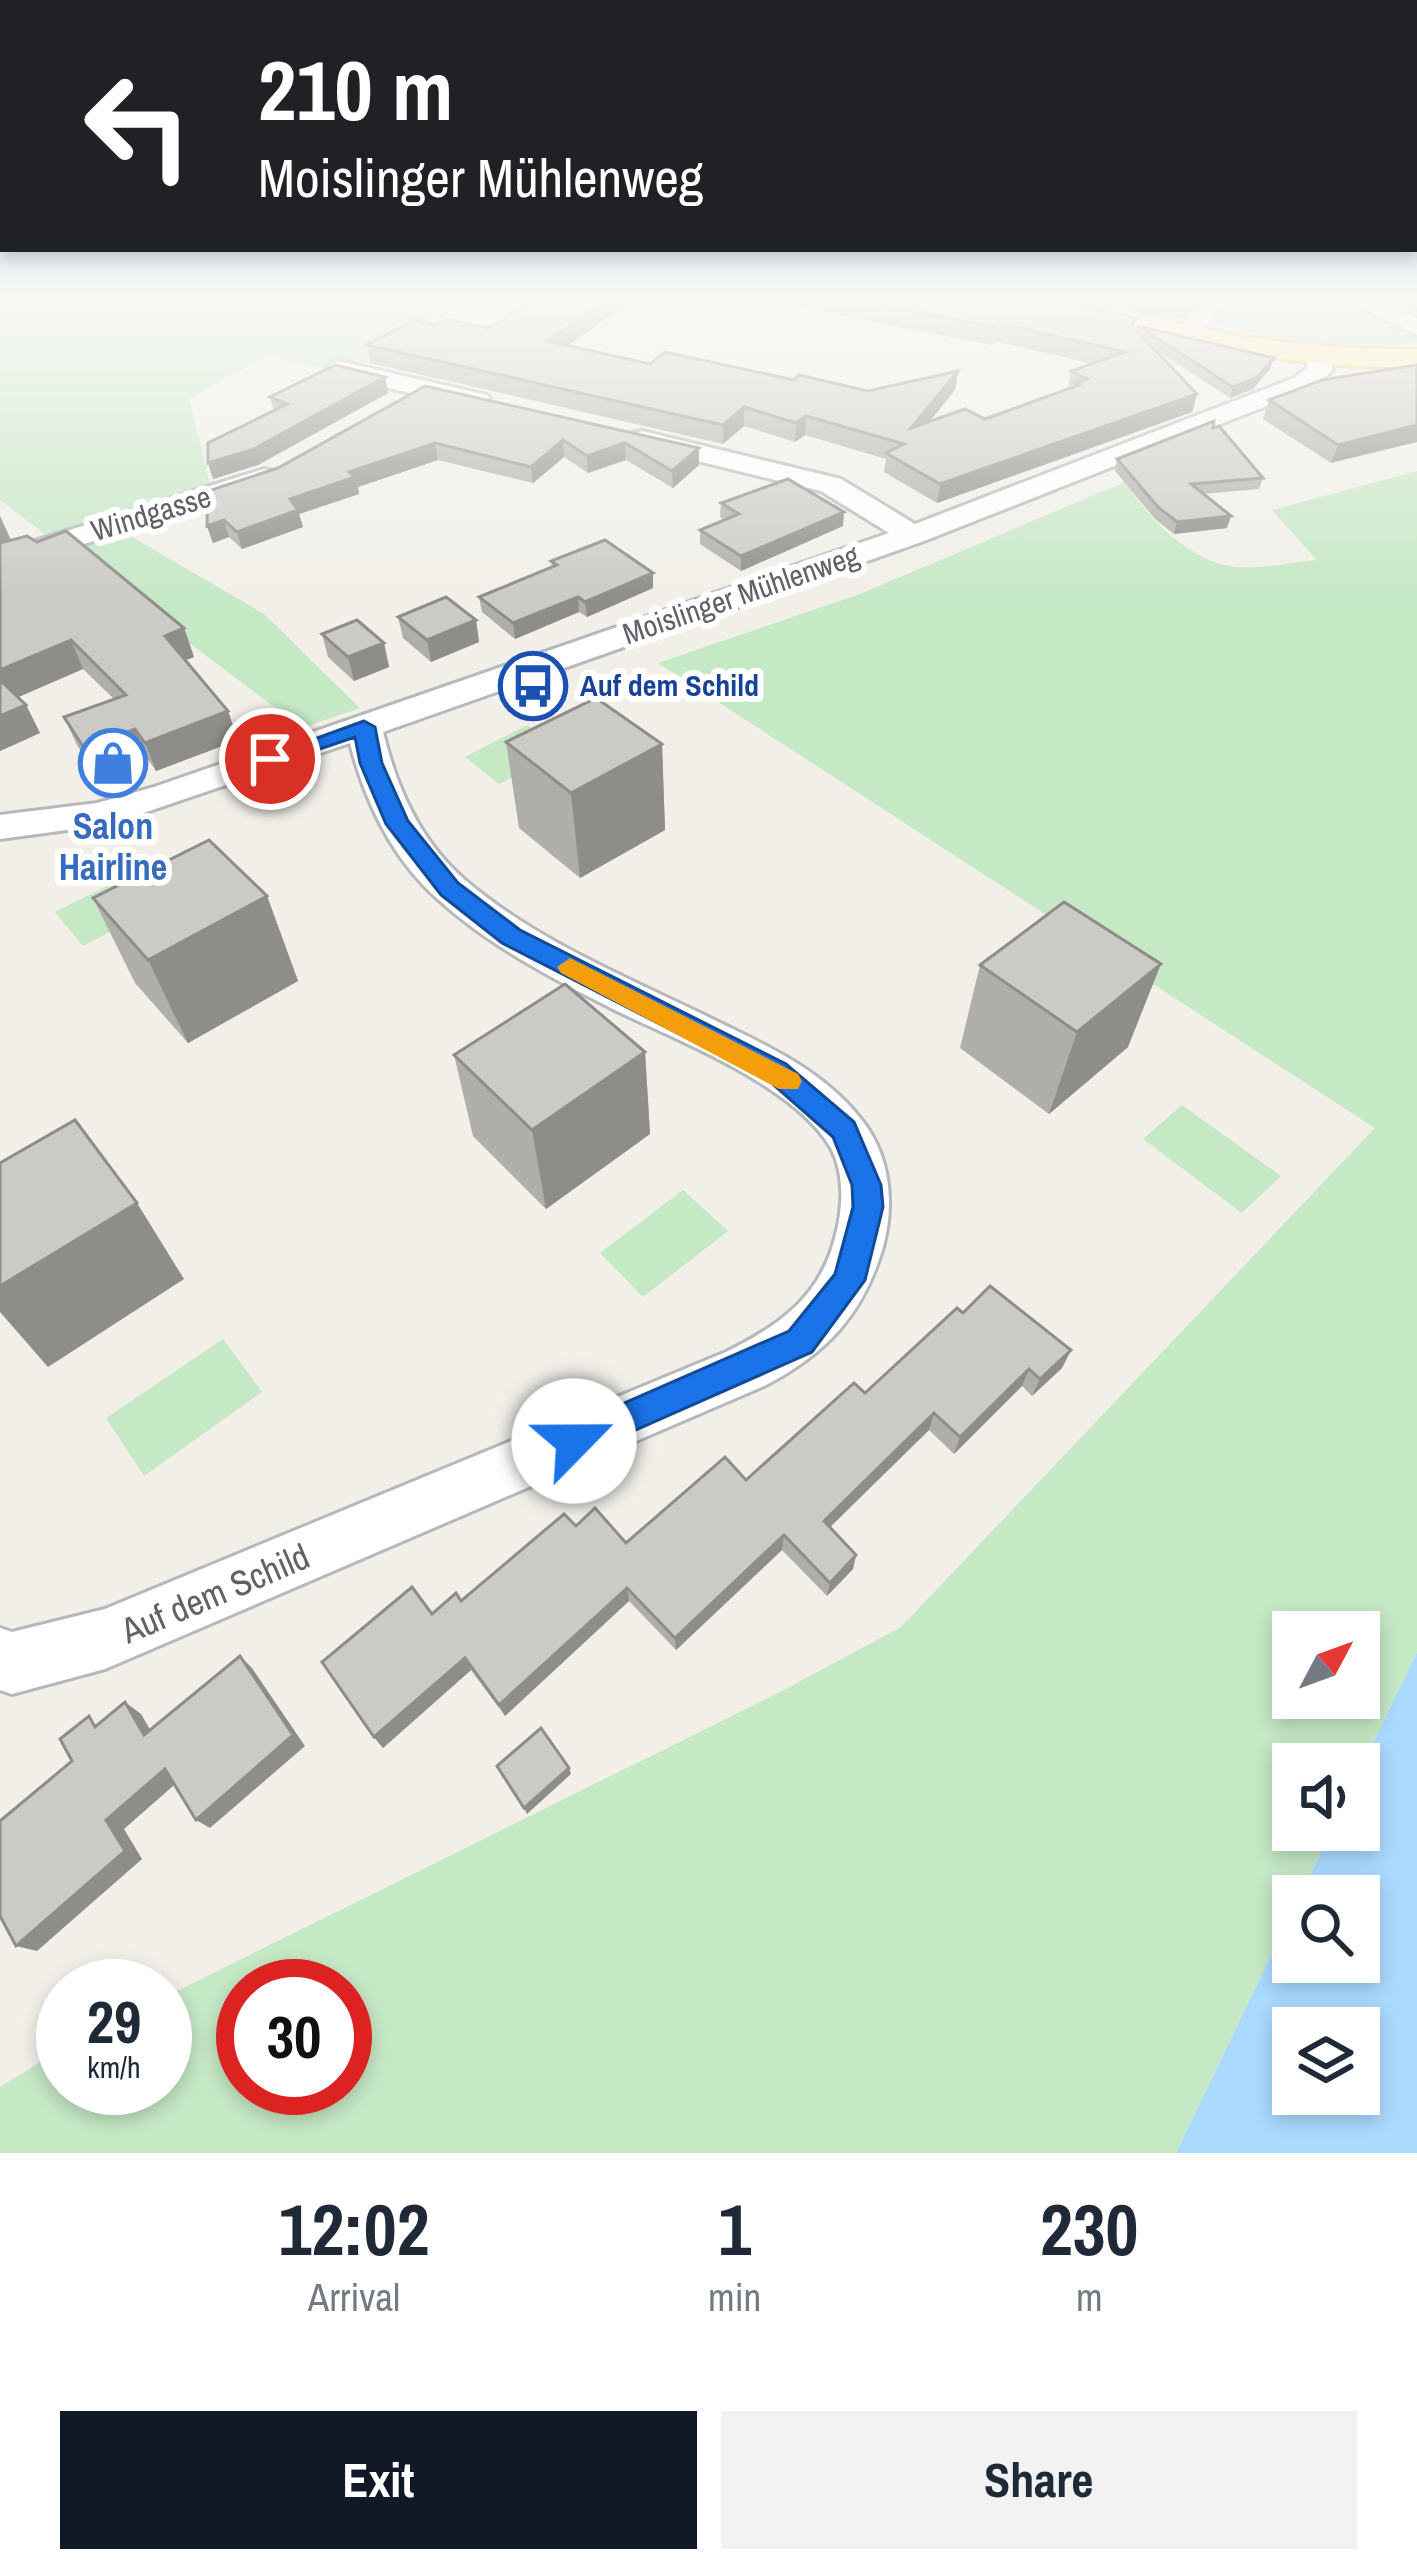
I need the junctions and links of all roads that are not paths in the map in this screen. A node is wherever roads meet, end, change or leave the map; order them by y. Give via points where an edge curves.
1 (404, 399) edge
2 (471, 399) edge
3 (1262, 399) edge
4 (494, 405) edge
5 (386, 410) edge
6 (610, 432) edge
7 (289, 464) edge
8 (913, 535) junction
9 (0, 562) edge
10 (364, 727) junction
11 (0, 827) edge
12 (0, 1659) edge

1 - 5 street
2 - 4 street
3 - 8 street, Moislinger Mühlenweg
6 - 8 street via 814,480
7 - 9 street, Windgasse
8 - 10 street, Moislinger Mühlenweg
10 - 11 street, Moislinger Mühlenweg via 98,815
10 - 12 street, Auf dem Schild via 398,824 449,889 511,936 777,1071 844,1130 868,1207 849,1280 801,1342 745,1369 105,1639 12,1663

